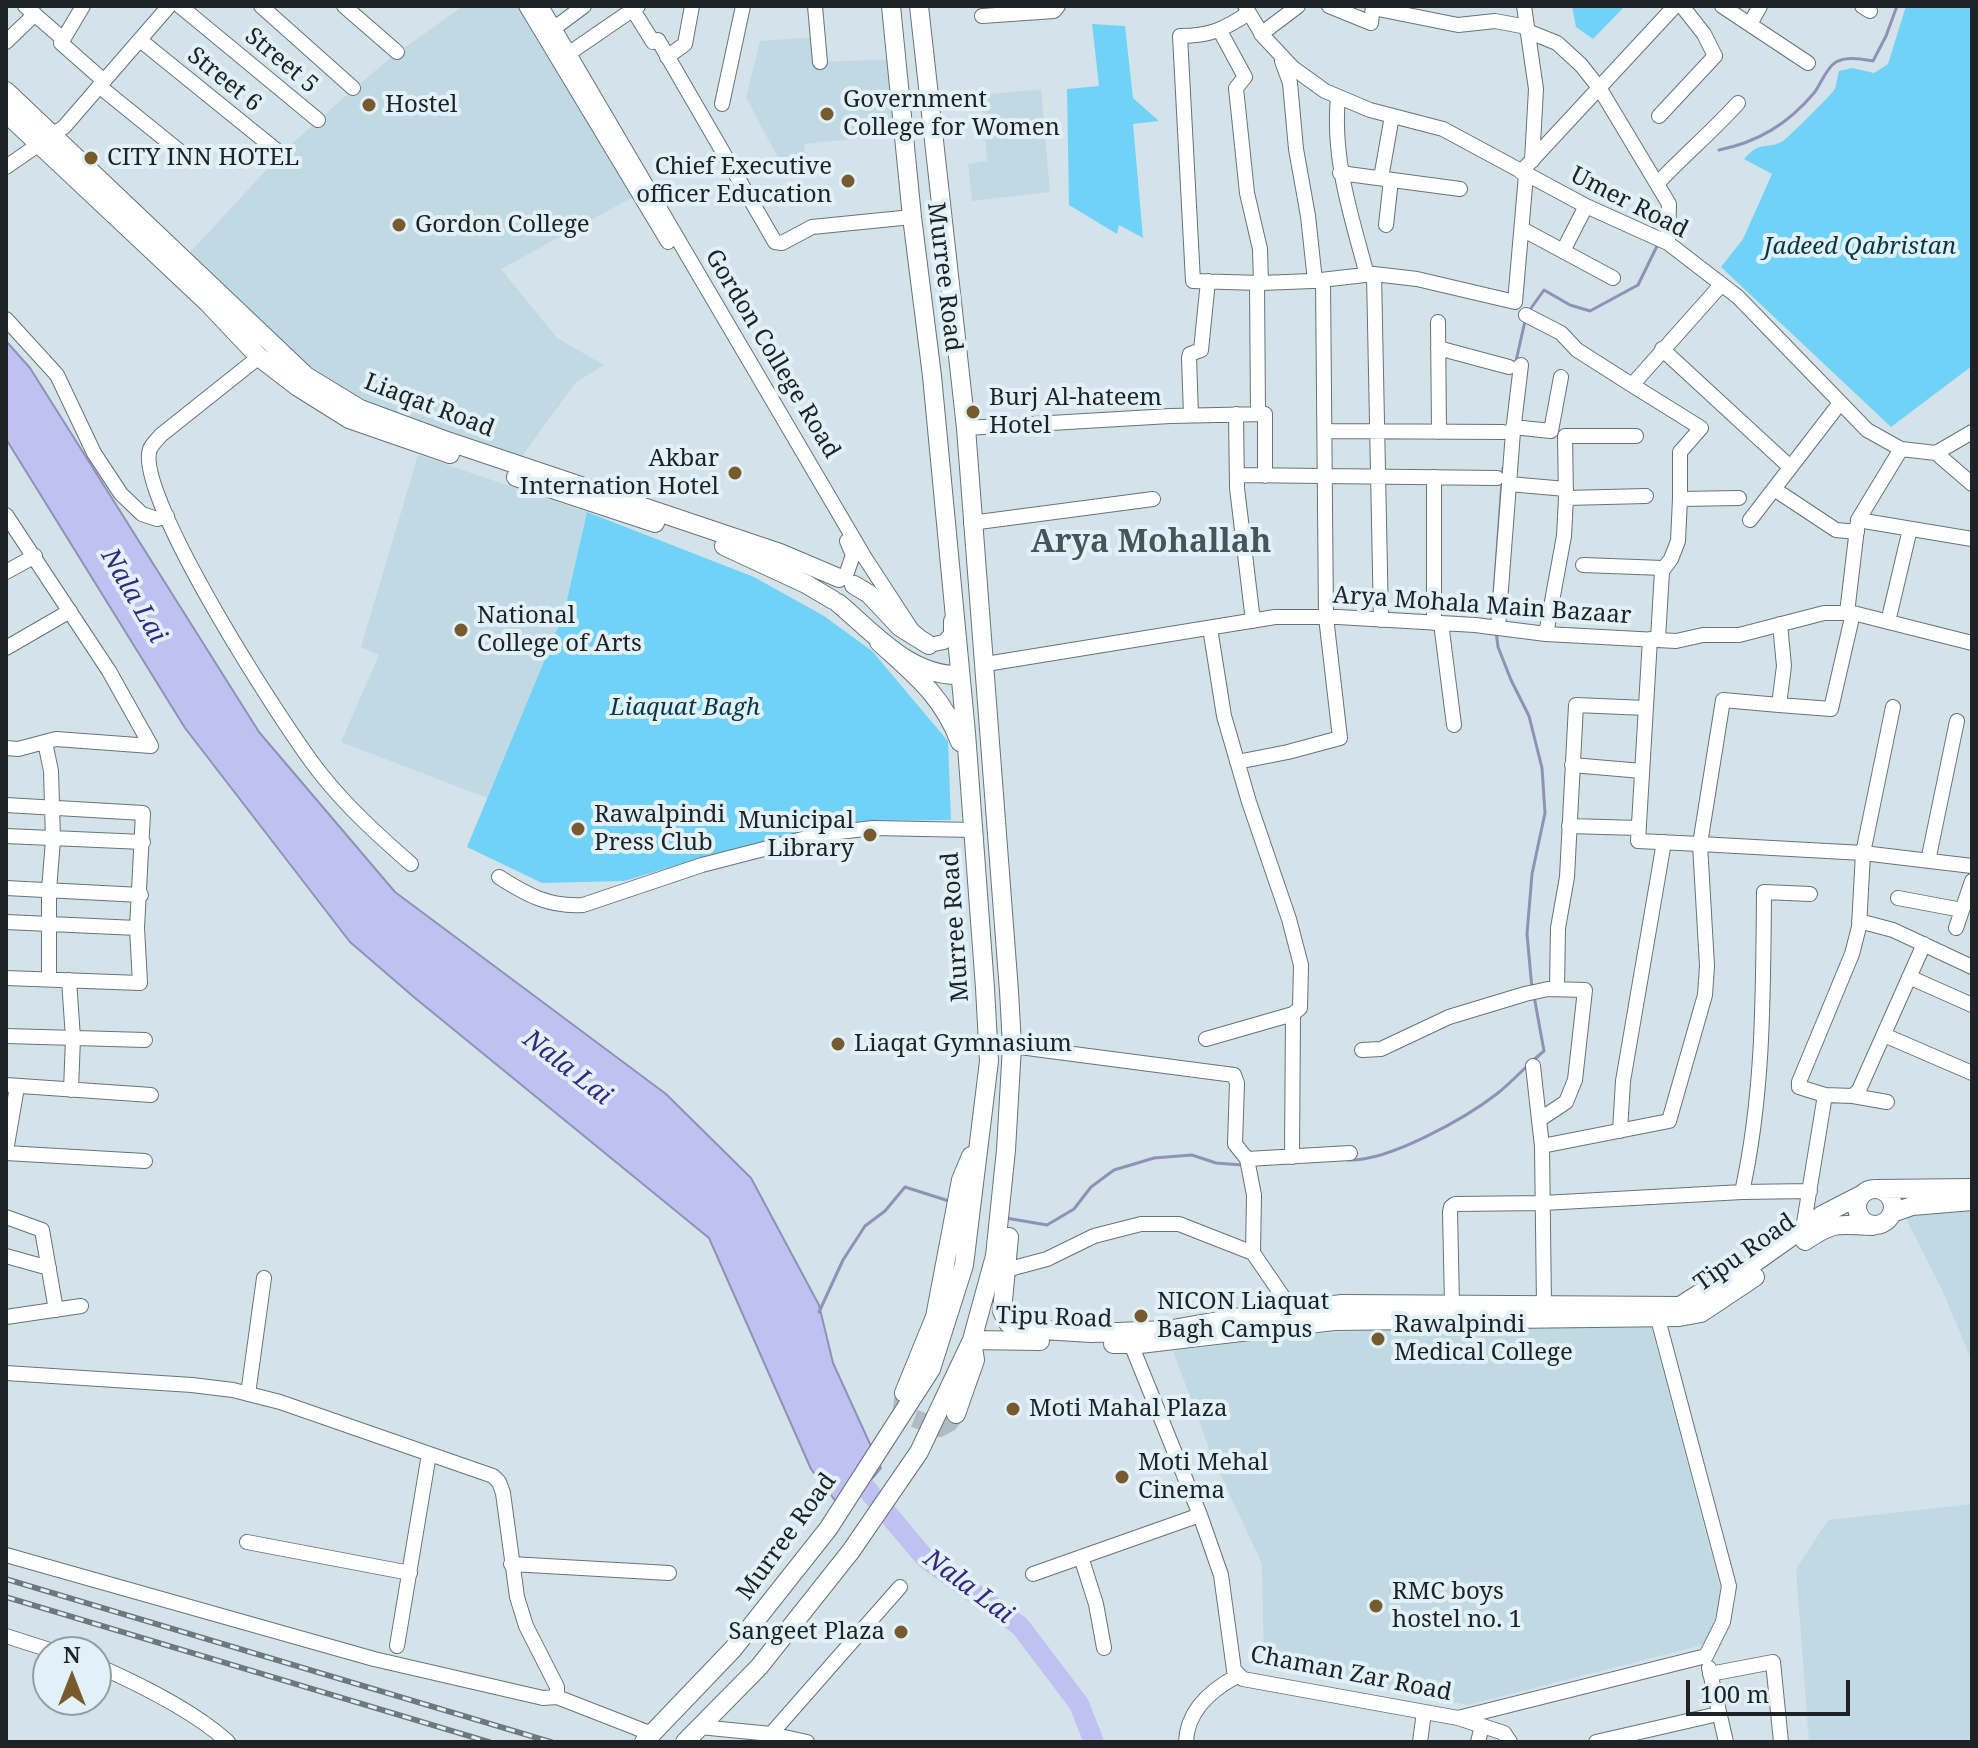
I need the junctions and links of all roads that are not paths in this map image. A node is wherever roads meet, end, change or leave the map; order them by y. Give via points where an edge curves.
1 (146, 6) edge
2 (180, 6) edge
3 (261, 6) edge
4 (344, 6) edge
5 (526, 6) edge
6 (541, 6) edge
7 (584, 6) edge
8 (692, 6) edge
9 (743, 6) edge
10 (815, 6) edge
11 (891, 6) edge
12 (919, 6) edge
13 (1058, 6) edge
14 (1298, 6) edge
15 (1329, 6) edge
16 (1476, 6) edge
17 (1524, 6) edge
18 (1675, 6) edge
19 (1682, 6) edge
20 (1722, 6) edge
21 (1760, 6) edge
22 (1373, 7) edge
23 (77, 8) edge
24 (636, 8) edge
25 (30, 10) edge
26 (1247, 10) edge
27 (164, 12) edge
28 (982, 16) dead end
29 (1479, 23) junction
30 (1750, 24) junction
31 (553, 29) junction
32 (1527, 29) junction
33 (1220, 31) junction
34 (1261, 34) junction
35 (63, 39) junction
36 (140, 40) junction
37 (6, 42) edge
38 (397, 52) dead end
39 (1278, 52) junction
40 (568, 54) junction
41 (667, 57) junction
42 (820, 62) dead end
43 (1808, 63) dead end
44 (102, 83) junction
45 (353, 88) dead end
46 (1600, 89) junction
47 (6, 91) edge
48 (1338, 97) junction
49 (1738, 103) dead end
50 (722, 104) dead end
51 (931, 105) junction
52 (900, 108) junction
53 (6, 113) edge
54 (1392, 116) junction
55 (1659, 116) dead end
56 (318, 120) dead end
57 (45, 140) junction
58 (183, 154) dead end
59 (281, 154) dead end
60 (6, 167) edge
61 (1526, 169) junction
62 (1340, 173) junction
63 (1386, 179) junction
64 (1657, 184) junction
65 (1460, 189) dead end
66 (1586, 206) junction
67 (912, 217) junction
68 (1386, 225) dead end
69 (1522, 229) junction
70 (1662, 239) junction
71 (1563, 251) junction
72 (1371, 274) junction
73 (1613, 278) dead end
74 (1319, 280) junction
75 (1208, 281) junction
76 (1259, 283) junction
77 (1721, 285) junction
78 (1526, 315) dead end
79 (6, 319) edge
80 (1438, 322) dead end
81 (1438, 348) junction
82 (1662, 349) junction
83 (259, 357) junction
84 (1561, 377) dead end
85 (1632, 385) junction
86 (1840, 403) junction
87 (1256, 413) junction
88 (1236, 414) junction
89 (1191, 415) junction
90 (966, 428) junction
91 (1508, 429) junction
92 (1326, 431) junction
93 (1376, 431) junction
94 (1439, 432) junction
95 (1972, 432) edge
96 (1636, 436) dead end
97 (1901, 449) junction
98 (1936, 453) junction
99 (1790, 467) junction
100 (1237, 475) junction
101 (1265, 476) junction
102 (1326, 476) junction
103 (1377, 477) junction
104 (1434, 477) junction
105 (1503, 481) junction
106 (1972, 484) edge
107 (1774, 489) junction
108 (1566, 493) junction
109 (1646, 496) dead end
110 (1739, 498) dead end
111 (1153, 499) dead end
112 (1680, 499) junction
113 (6, 515) edge
114 (167, 516) junction
115 (1750, 520) dead end
116 (971, 523) junction
117 (1857, 526) junction
118 (1910, 529) junction
119 (1972, 539) edge
120 (35, 556) junction
121 (865, 558) junction
122 (1583, 565) dead end
123 (1663, 568) junction
124 (6, 572) edge
125 (950, 574) junction
126 (848, 581) junction
127 (836, 602) junction
128 (70, 611) junction
129 (1850, 613) junction
130 (1326, 617) junction
131 (1381, 620) junction
132 (1253, 621) junction
133 (1888, 622) junction
134 (1438, 623) junction
135 (1780, 624) junction
136 (1210, 628) junction
137 (1498, 628) junction
138 (1546, 634) junction
139 (1654, 639) junction
140 (879, 642) junction
141 (1972, 643) edge
142 (929, 645) junction
143 (6, 648) edge
144 (986, 664) junction
145 (959, 675) junction
146 (1779, 705) junction
147 (1893, 707) dead end
148 (1646, 708) junction
149 (1957, 721) dead end
150 (1454, 725) dead end
151 (45, 742) junction
152 (6, 748) edge
153 (1237, 762) junction
154 (968, 764) junction
155 (1572, 765) junction
156 (1642, 771) junction
157 (6, 805) edge
158 (52, 809) junction
159 (1569, 826) junction
160 (1639, 828) junction
161 (973, 830) junction
162 (6, 836) edge
163 (53, 840) junction
164 (143, 842) junction
165 (1664, 842) junction
166 (1700, 844) junction
167 (1863, 853) junction
168 (1928, 861) junction
169 (411, 864) dead end
170 (1972, 866) edge
171 (499, 877) dead end
172 (1972, 881) edge
173 (6, 888) edge
174 (49, 890) junction
175 (1810, 894) dead end
176 (141, 895) junction
177 (1898, 898) dead end
178 (1962, 910) junction
179 (1859, 921) junction
180 (6, 922) edge
181 (50, 923) junction
182 (137, 928) junction
183 (1956, 928) dead end
184 (1924, 944) junction
185 (1972, 967) edge
186 (1909, 977) junction
187 (6, 978) edge
188 (49, 979) junction
189 (69, 980) junction
190 (1557, 989) junction
191 (1972, 1005) edge
192 (1293, 1014) junction
193 (1884, 1035) junction
194 (6, 1036) edge
195 (73, 1038) junction
196 (1206, 1039) dead end
197 (145, 1040) dead end
198 (1012, 1046) junction
199 (1362, 1050) dead end
200 (1533, 1066) dead end
201 (1972, 1073) edge
202 (12, 1086) edge
203 (71, 1090) junction
204 (151, 1095) dead end
205 (1825, 1095) junction
206 (1853, 1096) junction
207 (1887, 1102) dead end
208 (1539, 1120) junction
209 (1620, 1131) junction
210 (1542, 1146) junction
211 (6, 1152) edge
212 (1350, 1153) dead end
213 (1292, 1157) junction
214 (1247, 1159) junction
215 (145, 1161) dead end
216 (1972, 1188) edge
217 (1810, 1191) junction
218 (1742, 1192) junction
219 (1868, 1192) junction
220 (1972, 1201) edge
221 (1543, 1203) junction
222 (1892, 1213) junction
223 (6, 1217) edge
224 (961, 1224) junction
225 (1873, 1226) junction
226 (1803, 1229) junction
227 (1003, 1235) junction
228 (1253, 1253) junction
229 (6, 1256) edge
230 (49, 1268) junction
231 (1006, 1270) junction
232 (264, 1278) dead end
233 (1452, 1304) junction
234 (1544, 1305) junction
235 (81, 1306) dead end
236 (56, 1310) junction
237 (1292, 1310) junction
238 (6, 1317) edge
239 (1658, 1319) junction
240 (972, 1340) junction
241 (1131, 1344) junction
242 (6, 1373) edge
243 (904, 1393) dead end
244 (248, 1394) junction
245 (956, 1414) dead end
246 (429, 1454) junction
247 (1200, 1515) junction
248 (247, 1542) dead end
249 (6, 1555) edge
250 (1081, 1557) junction
251 (511, 1564) junction
252 (410, 1573) junction
253 (669, 1573) dead end
254 (1033, 1574) dead end
255 (789, 1578) junction
256 (900, 1587) dead end
257 (815, 1596) junction
258 (6, 1636) edge
259 (32, 1644) edge
260 (397, 1646) dead end
261 (1104, 1648) dead end
262 (1706, 1656) junction
263 (112, 1673) edge
264 (1710, 1674) junction
265 (1237, 1676) junction
266 (557, 1697) junction
267 (1424, 1712) junction
268 (1718, 1714) junction
269 (1458, 1718) junction
270 (1482, 1726) junction
271 (700, 1727) junction
272 (771, 1734) junction
273 (216, 1736) edge
274 (648, 1738) edge
275 (228, 1742) edge
276 (685, 1742) edge
277 (807, 1742) edge
278 (1186, 1742) edge
279 (1420, 1742) edge
280 (1478, 1742) edge
281 (1510, 1742) edge
282 (1596, 1742) edge
283 (1726, 1742) edge
284 (1781, 1742) edge

1 - 27 street
2 - 56 street, Street 5
3 - 45 street
4 - 38 street
5 - 126 street, Gordon College Road via 847,541 853,555
6 - 31 street, Gordon College Road
7 - 31 street
8 - 41 street via 685,44
9 - 50 street
10 - 42 street
11 - 52 main road, Murree Road
12 - 51 main road, Murree Road
13 - 28 street via 1054,11
14 - 34 street
15 - 22 street via 1371,23
16 - 29 street
17 - 32 street
18 - 46 street
19 - 55 street via 1715,56
20 - 30 street
21 - 30 street
22 - 29 street via 1458,25
23 - 35 street
24 - 40 street
24 - 41 street
25 - 35 street
25 - 37 street
26 - 33 street
26 - 34 street, Umer Road
27 - 36 street
29 - 32 street
30 - 43 street
31 - 40 street, Gordon College Road
32 - 46 street via 1557,43
32 - 61 street via 1536,89
33 - 75 street via 1180,36 1192,277
33 - 76 street via 1245,77 1236,88 1247,193 1260,249
34 - 39 street, Umer Road
35 - 44 street via 61,43
36 - 44 street
36 - 59 street, Street 6
39 - 48 street, Umer Road
39 - 74 street via 1290,83
40 - 121 street, Gordon College Road
41 - 67 street via 778,244 812,227
44 - 57 street
44 - 58 street
46 - 61 street
46 - 64 street
47 - 57 main road, Liaqat Road
48 - 54 street, Umer Road
48 - 62 street
49 - 64 street
51 - 52 main road
51 - 90 main road, Murree Road
52 - 67 main road, Murree Road
53 - 57 main road, Liaqat Road
54 - 61 street, Umer Road via 1443,129
54 - 63 street
57 - 60 street
57 - 83 main road, Liaqat Road
57 - 126 main road, Liaqat Road via 306,376 360,409
61 - 66 street, Umer Road
61 - 69 street
62 - 63 street
62 - 72 street
63 - 65 street
63 - 68 street
64 - 70 street via 1669,204
66 - 70 street, Umer Road
66 - 71 street
67 - 125 main road, Murree Road
69 - 71 street
69 - 72 street via 1515,302
70 - 77 street, Umer Road
71 - 73 street
72 - 74 street
72 - 93 street
74 - 76 street
74 - 92 street
75 - 76 street
75 - 89 street via 1201,350 1189,358
76 - 87 street
77 - 82 street
77 - 86 street, Umer Road
78 - 85 street via 1561,333 1577,350
79 - 114 street via 57,375 94,453 121,494 142,514
80 - 81 street
81 - 91 street via 1515,366
81 - 94 street
82 - 85 street
82 - 99 street
83 - 114 street via 161,435 150,450
83 - 127 main road, Liaqat Road via 349,419 384,434 735,550
84 - 91 street via 1551,431
85 - 112 street via 1701,428 1680,452
86 - 97 street, Umer Road via 1867,430
86 - 99 street
87 - 88 street
87 - 101 street via 1265,414
88 - 89 street
88 - 100 street
89 - 90 street
90 - 116 main road, Murree Road
91 - 94 street
91 - 105 street
92 - 93 street
92 - 102 street
93 - 94 street
93 - 103 street
95 - 98 street
96 - 108 street via 1565,436
97 - 98 street, Umer Road
97 - 117 street
98 - 106 street
99 - 107 street
100 - 101 street
100 - 132 street
101 - 102 street
102 - 103 street
102 - 130 street
103 - 104 street
103 - 131 street
104 - 105 street
104 - 134 street
105 - 108 street
105 - 137 street
107 - 115 street
107 - 117 street via 1836,530
108 - 109 street
108 - 138 street via 1564,536
110 - 112 street
111 - 116 street
112 - 123 street via 1679,536
113 - 120 street
114 - 169 street via 215,614 283,723 367,826
116 - 144 main road, Murree Road
117 - 118 street
117 - 129 street
118 - 119 street
118 - 133 street
120 - 124 street
120 - 128 street
121 - 126 street via 864,573
121 - 142 street, Gordon College Road via 912,630
122 - 123 street
123 - 139 street
125 - 142 street via 951,634 944,642
125 - 145 main road, Murree Road
126 - 127 main road via 855,591 850,601
126 - 142 main road, Liaqat Road
127 - 140 main road, Liaqat Road
128 - 143 street
128 - 151 street via 151,746
129 - 133 street, Arya Mohala Main Bazaar
129 - 135 street, Arya Mohala Main Bazaar via 1824,613
129 - 146 street via 1831,709
130 - 131 street, Arya Mohala Main Bazaar
130 - 132 street, Arya Mohala Main Bazaar
130 - 153 street via 1340,738
131 - 134 street, Arya Mohala Main Bazaar
132 - 136 street, Arya Mohala Main Bazaar
133 - 141 street, Arya Mohala Main Bazaar
134 - 137 street, Arya Mohala Main Bazaar
134 - 150 street
135 - 139 street, Arya Mohala Main Bazaar via 1739,635
135 - 146 street via 1784,666
136 - 144 street, Arya Mohala Main Bazaar
136 - 153 street
137 - 138 street, Arya Mohala Main Bazaar
138 - 139 street, Arya Mohala Main Bazaar
139 - 148 street
140 - 145 main road, Liaqat Road via 915,664
140 - 154 main road via 941,703
144 - 198 main road, Murree Road
145 - 154 main road, Murree Road
146 - 166 street via 1723,700
147 - 167 street
148 - 155 street via 1576,705
148 - 156 street
149 - 168 street
151 - 152 street
151 - 158 street
153 - 192 street via 1301,965 1300,1008
154 - 161 main road, Murree Road
155 - 156 street
155 - 159 street
156 - 160 street
157 - 158 street
158 - 163 street
158 - 164 street via 143,813
159 - 160 street
159 - 190 street
160 - 165 street via 1638,841
161 - 171 street via 873,828 822,834 702,865 583,905 530,897
161 - 224 main road, Murree Road via 989,1061 982,1127
162 - 163 street
163 - 164 street
163 - 174 street
164 - 176 street
165 - 166 street
165 - 209 street via 1623,1081
166 - 167 street
166 - 209 street via 1705,995 1676,1100 1669,1121
167 - 168 street
167 - 179 street
168 - 170 street
172 - 178 street
173 - 174 street
174 - 176 street
174 - 181 street
175 - 218 street via 1764,892 1764,1016 1753,1143
176 - 182 street
177 - 178 street
178 - 183 street
179 - 184 street
179 - 205 street via 1845,974 1799,1082 1799,1087
180 - 181 street
181 - 182 street
181 - 188 street
182 - 189 street via 140,983
184 - 185 street
184 - 186 street
186 - 191 street
186 - 193 street
187 - 188 street
188 - 189 street
189 - 195 street
190 - 199 street via 1449,1017 1381,1049
190 - 208 street via 1585,990 1580,1051 1566,1102
192 - 196 street
192 - 213 street
193 - 201 street
193 - 206 street
194 - 195 street
195 - 197 street
195 - 203 street
198 - 214 street via 1234,1075 1235,1144
198 - 227 main road, Murree Road
200 - 208 street
202 - 203 street
202 - 211 street
203 - 204 street
205 - 206 street
205 - 217 street
206 - 207 street
208 - 210 street
209 - 210 street
210 - 221 street
211 - 215 street
212 - 213 street
213 - 214 street
214 - 228 street via 1254,1195
216 - 219 main road
217 - 218 street
217 - 226 street
218 - 221 street
219 - 222 main road via 1881,1190 1891,1199
219 - 225 main road via 1857,1202 1859,1217
219 - 226 main road
220 - 222 main road
221 - 233 street via 1451,1207
221 - 234 street
222 - 225 main road
223 - 230 street via 42,1230
224 - 243 main road via 935,1317
224 - 255 main road, Murree Road via 964,1265 931,1369 828,1529
225 - 239 main road, Tipu Road via 1840,1223 1822,1229 1701,1313
226 - 234 main road via 1733,1278 1680,1306
227 - 231 main road
227 - 240 main road, Murree Road
228 - 231 street via 1179,1224 1141,1224
228 - 237 street
229 - 230 street
230 - 236 street
231 - 237 main road via 1002,1311 1008,1323 1025,1329 1167,1330
232 - 244 street
233 - 234 main road
233 - 237 main road via 1342,1304
235 - 236 street
236 - 238 street
239 - 241 main road, Tipu Road via 1334,1321
239 - 262 street via 1729,1586 1723,1622
240 - 241 main road, Tipu Road
240 - 245 main road via 975,1360
240 - 257 main road, Murree Road via 912,1462
241 - 247 street, Chaman Zar Road
242 - 244 street via 192,1385
244 - 246 street
246 - 251 street via 499,1482
246 - 252 street
247 - 250 street
247 - 265 street, Chaman Zar Road via 1221,1575
248 - 252 street
249 - 266 street via 374,1659
250 - 254 street
250 - 261 street
251 - 253 street
251 - 266 street via 526,1626 557,1687
252 - 260 street
255 - 257 main road
255 - 274 main road, Murree Road via 733,1649
256 - 272 street
257 - 271 main road, Murree Road via 759,1667
258 - 259 street
262 - 264 street
262 - 269 street
263 - 273 street
264 - 268 street
264 - 284 street via 1773,1662
265 - 267 street, Chaman Zar Road
265 - 278 street via 1207,1696 1189,1723
266 - 274 street
267 - 269 street, Chaman Zar Road
267 - 279 street
268 - 282 street
268 - 283 street
269 - 270 street, Chaman Zar Road
270 - 280 street
270 - 281 street, Chaman Zar Road via 1504,1733
271 - 272 street
271 - 276 main road, Murree Road
272 - 277 street
273 - 275 street

